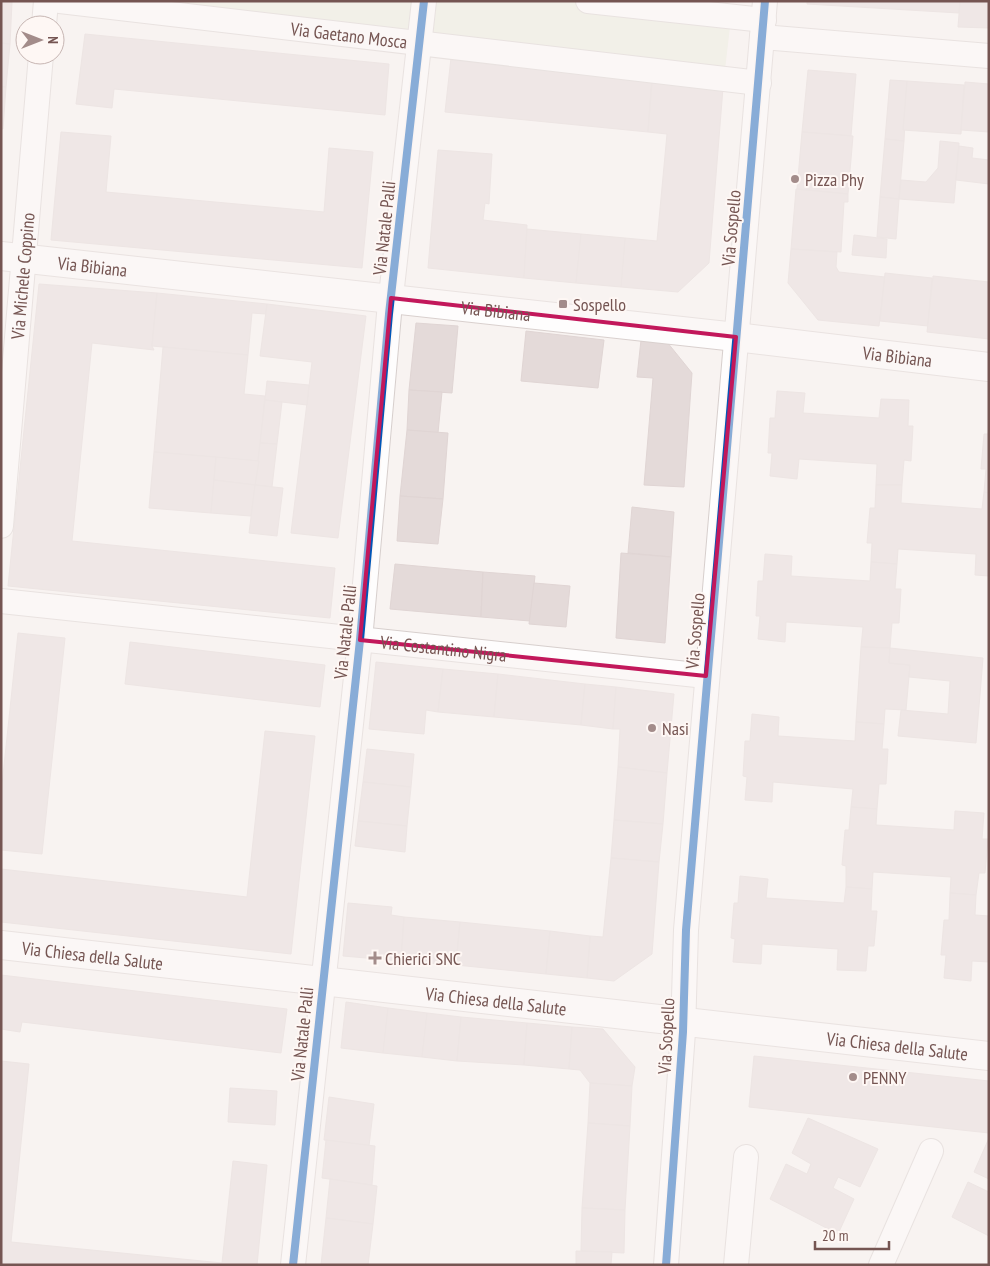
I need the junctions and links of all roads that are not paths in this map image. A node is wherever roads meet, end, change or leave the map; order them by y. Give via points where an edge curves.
1 (46, 1) edge
2 (60, 1) edge
3 (424, 1) edge
4 (588, 1) edge
5 (45, 15) edge
6 (764, 20) edge
7 (419, 42) junction
8 (989, 56) edge
9 (40, 65) edge
10 (759, 83) junction
11 (13, 257) edge
12 (391, 298) junction
13 (736, 337) junction
14 (989, 367) edge
15 (1, 526) edge
16 (1, 601) edge
17 (360, 640) junction
18 (706, 676) junction
19 (1, 945) edge
20 (322, 982) junction
21 (683, 1022) junction
22 (989, 1056) edge
23 (931, 1151) dead end
24 (746, 1157) dead end
25 (293, 1265) edge
26 (666, 1265) edge
27 (736, 1265) edge
28 (881, 1265) edge

1 - 5 street
2 - 7 street, Via Gaetano Mosca
3 - 7 street, Via Natale Palli
4 - 6 street
6 - 8 street
6 - 10 street, Via Sospello
7 - 10 street, Via Gaetano Mosca
7 - 12 street, Via Natale Palli
9 - 11 street, Via Michele Coppino
10 - 13 street, Via Sospello
11 - 12 street, Via Bibiana
11 - 15 street, Via Michele Coppino
12 - 13 street, Via Bibiana
12 - 17 street, Via Natale Palli
13 - 14 street, Via Bibiana
13 - 18 street, Via Sospello
16 - 17 street, Via Costantino Nigra
17 - 18 street, Via Costantino Nigra
17 - 20 street, Via Natale Palli
18 - 21 street, Via Sospello via 686,930
19 - 20 street, Via Chiesa della Salute
20 - 21 street, Via Chiesa della Salute
20 - 25 street, Via Natale Palli
21 - 22 street, Via Chiesa della Salute
21 - 26 street, Via Sospello
23 - 28 street
24 - 27 street

